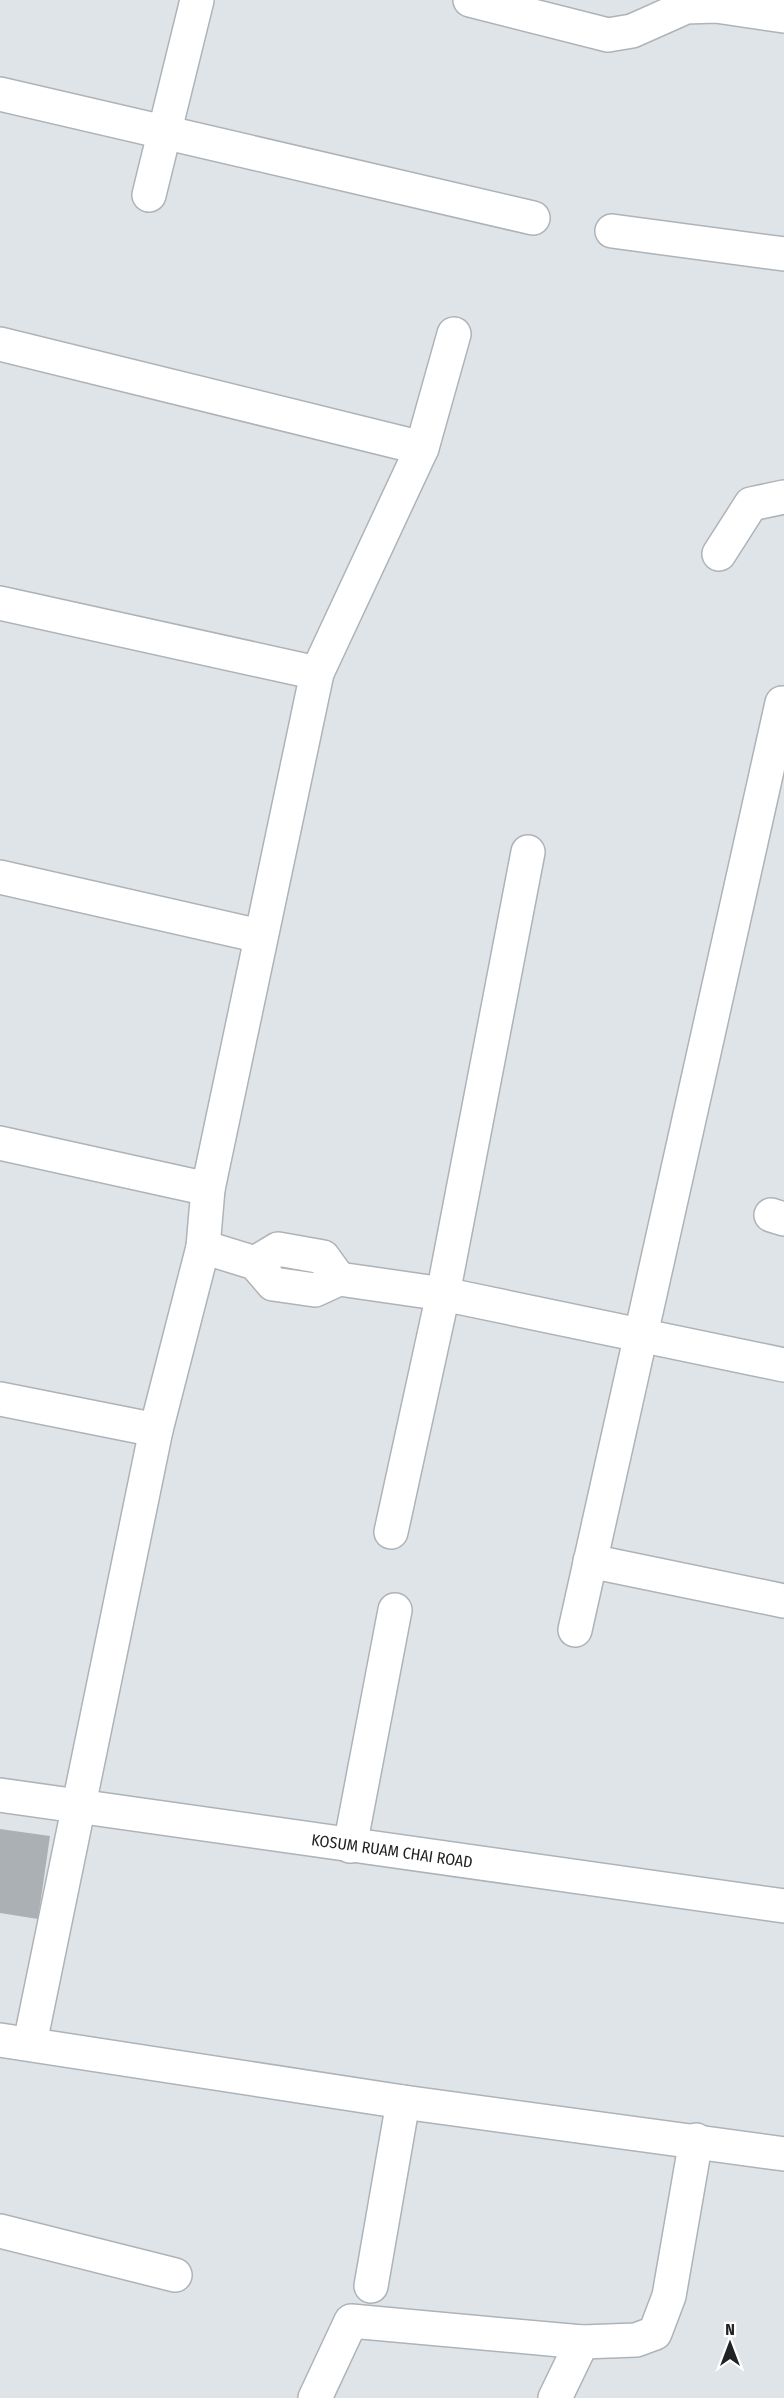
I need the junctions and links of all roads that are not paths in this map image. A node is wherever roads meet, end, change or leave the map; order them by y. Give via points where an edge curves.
1 (197, 0) edge
2 (470, 0) edge
3 (784, 16) edge
4 (0, 94) edge
5 (163, 133) junction
6 (149, 195) dead end
7 (533, 218) dead end
8 (612, 231) dead end
9 (784, 254) edge
10 (454, 334) dead end
11 (0, 344) edge
12 (422, 448) junction
13 (784, 497) edge
14 (719, 554) dead end
15 (0, 603) edge
16 (317, 673) junction
17 (782, 703) dead end
18 (528, 852) dead end
19 (0, 878) edge
20 (260, 936) junction
21 (0, 1143) edge
22 (208, 1189) junction
23 (203, 1247) junction
24 (443, 1294) junction
25 (640, 1334) junction
26 (784, 1365) edge
27 (0, 1399) edge
28 (156, 1430) junction
29 (391, 1532) dead end
30 (590, 1562) junction
31 (784, 1601) edge
32 (395, 1610) dead end
33 (575, 1630) dead end
34 (0, 1795) edge
35 (77, 1805) junction
36 (350, 1846) junction
37 (784, 1906) edge
38 (15, 2042) edge
39 (403, 2102) junction
40 (696, 2140) junction
41 (784, 2154) edge
42 (0, 2231) edge
43 (175, 2275) dead end
44 (371, 2286) dead end
45 (582, 2342) junction
46 (315, 2398) edge
47 (555, 2398) edge

1 - 5 street
2 - 3 street via 608,35 632,31 686,8 717,6
4 - 5 street
5 - 6 street
5 - 7 street
8 - 9 street
10 - 12 street
11 - 12 street
12 - 16 street
13 - 14 street via 751,504
15 - 16 street
16 - 20 street
17 - 25 street
18 - 24 street
19 - 20 street
20 - 22 street
21 - 22 street
22 - 23 street
23 - 24 street via 255,1263 273,1284 315,1290 339,1279
23 - 28 street
24 - 25 street
24 - 29 street
25 - 26 street
25 - 30 street
27 - 28 street
28 - 35 street
30 - 31 street
30 - 33 street
32 - 36 street
34 - 35 street, KOSUM RUAM CHAI ROAD
35 - 36 street, KOSUM RUAM CHAI ROAD
35 - 38 street
36 - 37 street, KOSUM RUAM CHAI ROAD
38 - 39 street
39 - 40 street
39 - 44 street
40 - 41 street
40 - 45 street via 669,2296 655,2333 636,2340
42 - 43 street
45 - 46 street via 351,2321
45 - 47 street

